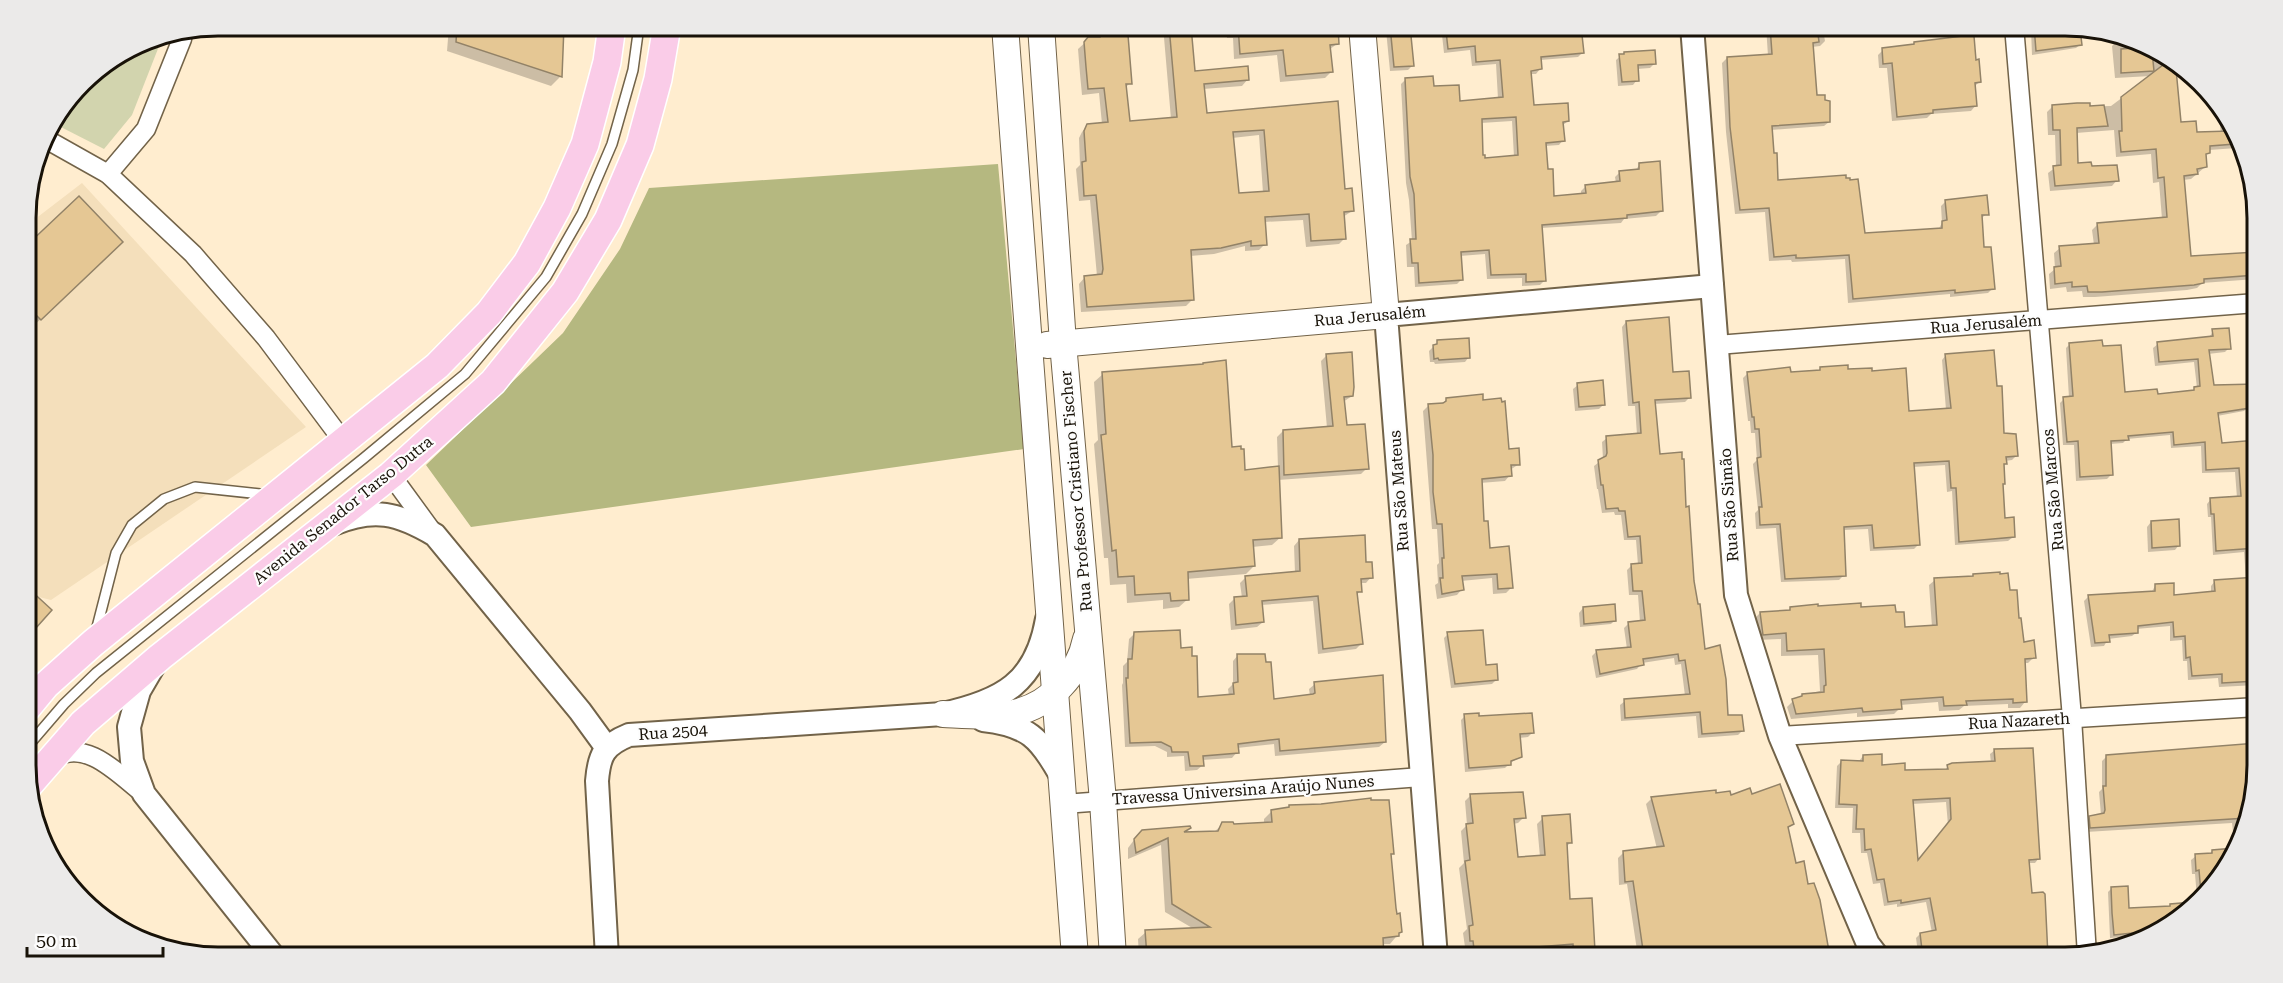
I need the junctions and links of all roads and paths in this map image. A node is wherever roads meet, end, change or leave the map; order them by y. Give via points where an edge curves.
1 (611, 36) edge
2 (638, 36) edge
3 (665, 36) edge
4 (1006, 36) edge
5 (1042, 36) edge
6 (1363, 36) edge
7 (1693, 36) edge
8 (2015, 36) edge
9 (180, 41) edge
10 (52, 143) edge
11 (108, 174) junction
12 (1712, 286) junction
13 (2247, 304) edge
14 (1386, 315) junction
15 (2038, 320) junction
16 (1063, 343) junction
17 (1716, 345) junction
18 (1028, 348) junction
19 (343, 441) junction
20 (391, 475) junction
21 (274, 496) junction
22 (324, 527) junction
23 (435, 535) junction
24 (1048, 611) junction
25 (1089, 626) junction
26 (93, 643) junction
27 (160, 657) junction
28 (1054, 692) junction
29 (36, 698) edge
30 (2247, 708) edge
31 (943, 714) junction
32 (2072, 718) junction
33 (1780, 736) junction
34 (36, 737) edge
35 (607, 748) junction
36 (50, 760) junction
37 (37, 775) edge
38 (1421, 777) junction
39 (1062, 778) junction
40 (144, 794) junction
41 (1103, 801) junction
42 (1064, 804) junction
43 (2086, 945) edge
44 (266, 947) edge
45 (606, 947) edge
46 (1074, 947) edge
47 (1112, 947) edge
48 (1435, 947) edge
49 (1870, 947) edge

1 - 19 main road via 585,144 527,263 489,313 437,366
2 - 34 lane via 633,70 612,144 582,214 546,277 465,374 96,673
3 - 20 main road, Avenida Senador Tarso Dutra via 640,145 608,220 565,292 493,382
4 - 18 main road
5 - 16 main road, Rua Professor Cristiano Fischer
6 - 14 main road, Rua São Mateus
7 - 12 street, Rua São Simão
8 - 15 street, Rua São Marcos
9 - 11 street via 146,129
10 - 11 street
11 - 19 street via 193,254 266,338
12 - 14 street, Rua Jerusalém
12 - 17 street, Rua São Simão
13 - 15 street, Rua Jerusalém
14 - 16 main road, Rua Jerusalém
14 - 38 street, Rua São Mateus
15 - 17 street, Rua Jerusalém
15 - 32 street, Rua São Marcos
16 - 18 main road, Rua Jerusalém
16 - 25 main road, Rua Professor Cristiano Fischer
17 - 33 street, Rua São Simão via 1736,595
18 - 24 main road
19 - 21 main road
20 - 22 main road, Avenida Senador Tarso Dutra
20 - 23 street
21 - 26 main road
21 - 26 lane via 195,487 164,499 132,525 116,553
22 - 23 street via 352,516 384,514 410,520
22 - 27 main road, Avenida Senador Tarso Dutra
23 - 35 street
24 - 28 main road
24 - 31 street, Rua 2504 via 1044,640 1014,686 975,707
25 - 28 main road via 1083,655
25 - 41 main road, Rua Professor Cristiano Fischer
26 - 29 main road
27 - 36 main road, Avenida Senador Tarso Dutra via 83,723
27 - 40 street via 139,691 129,727 132,761
28 - 31 main road via 1033,706 1014,712 984,716
28 - 39 main road
30 - 32 street, Rua Nazareth
31 - 35 street, Rua 2504 via 629,735
31 - 39 street, Rua 2504 via 996,721 1031,734 1047,750
32 - 33 street, Rua Nazareth
32 - 43 street, Rua São Marcos
33 - 49 street, Rua São Simão
35 - 45 street via 599,761 597,781
36 - 37 main road, Avenida Senador Tarso Dutra
36 - 40 street via 61,754 88,753
38 - 41 street, Travessa Universina Araújo Nunes
38 - 48 street, Rua São Mateus
39 - 42 main road
40 - 44 street
41 - 42 street, Travessa Universina Araújo Nunes
41 - 47 main road, Rua Professor Cristiano Fischer
42 - 46 main road

